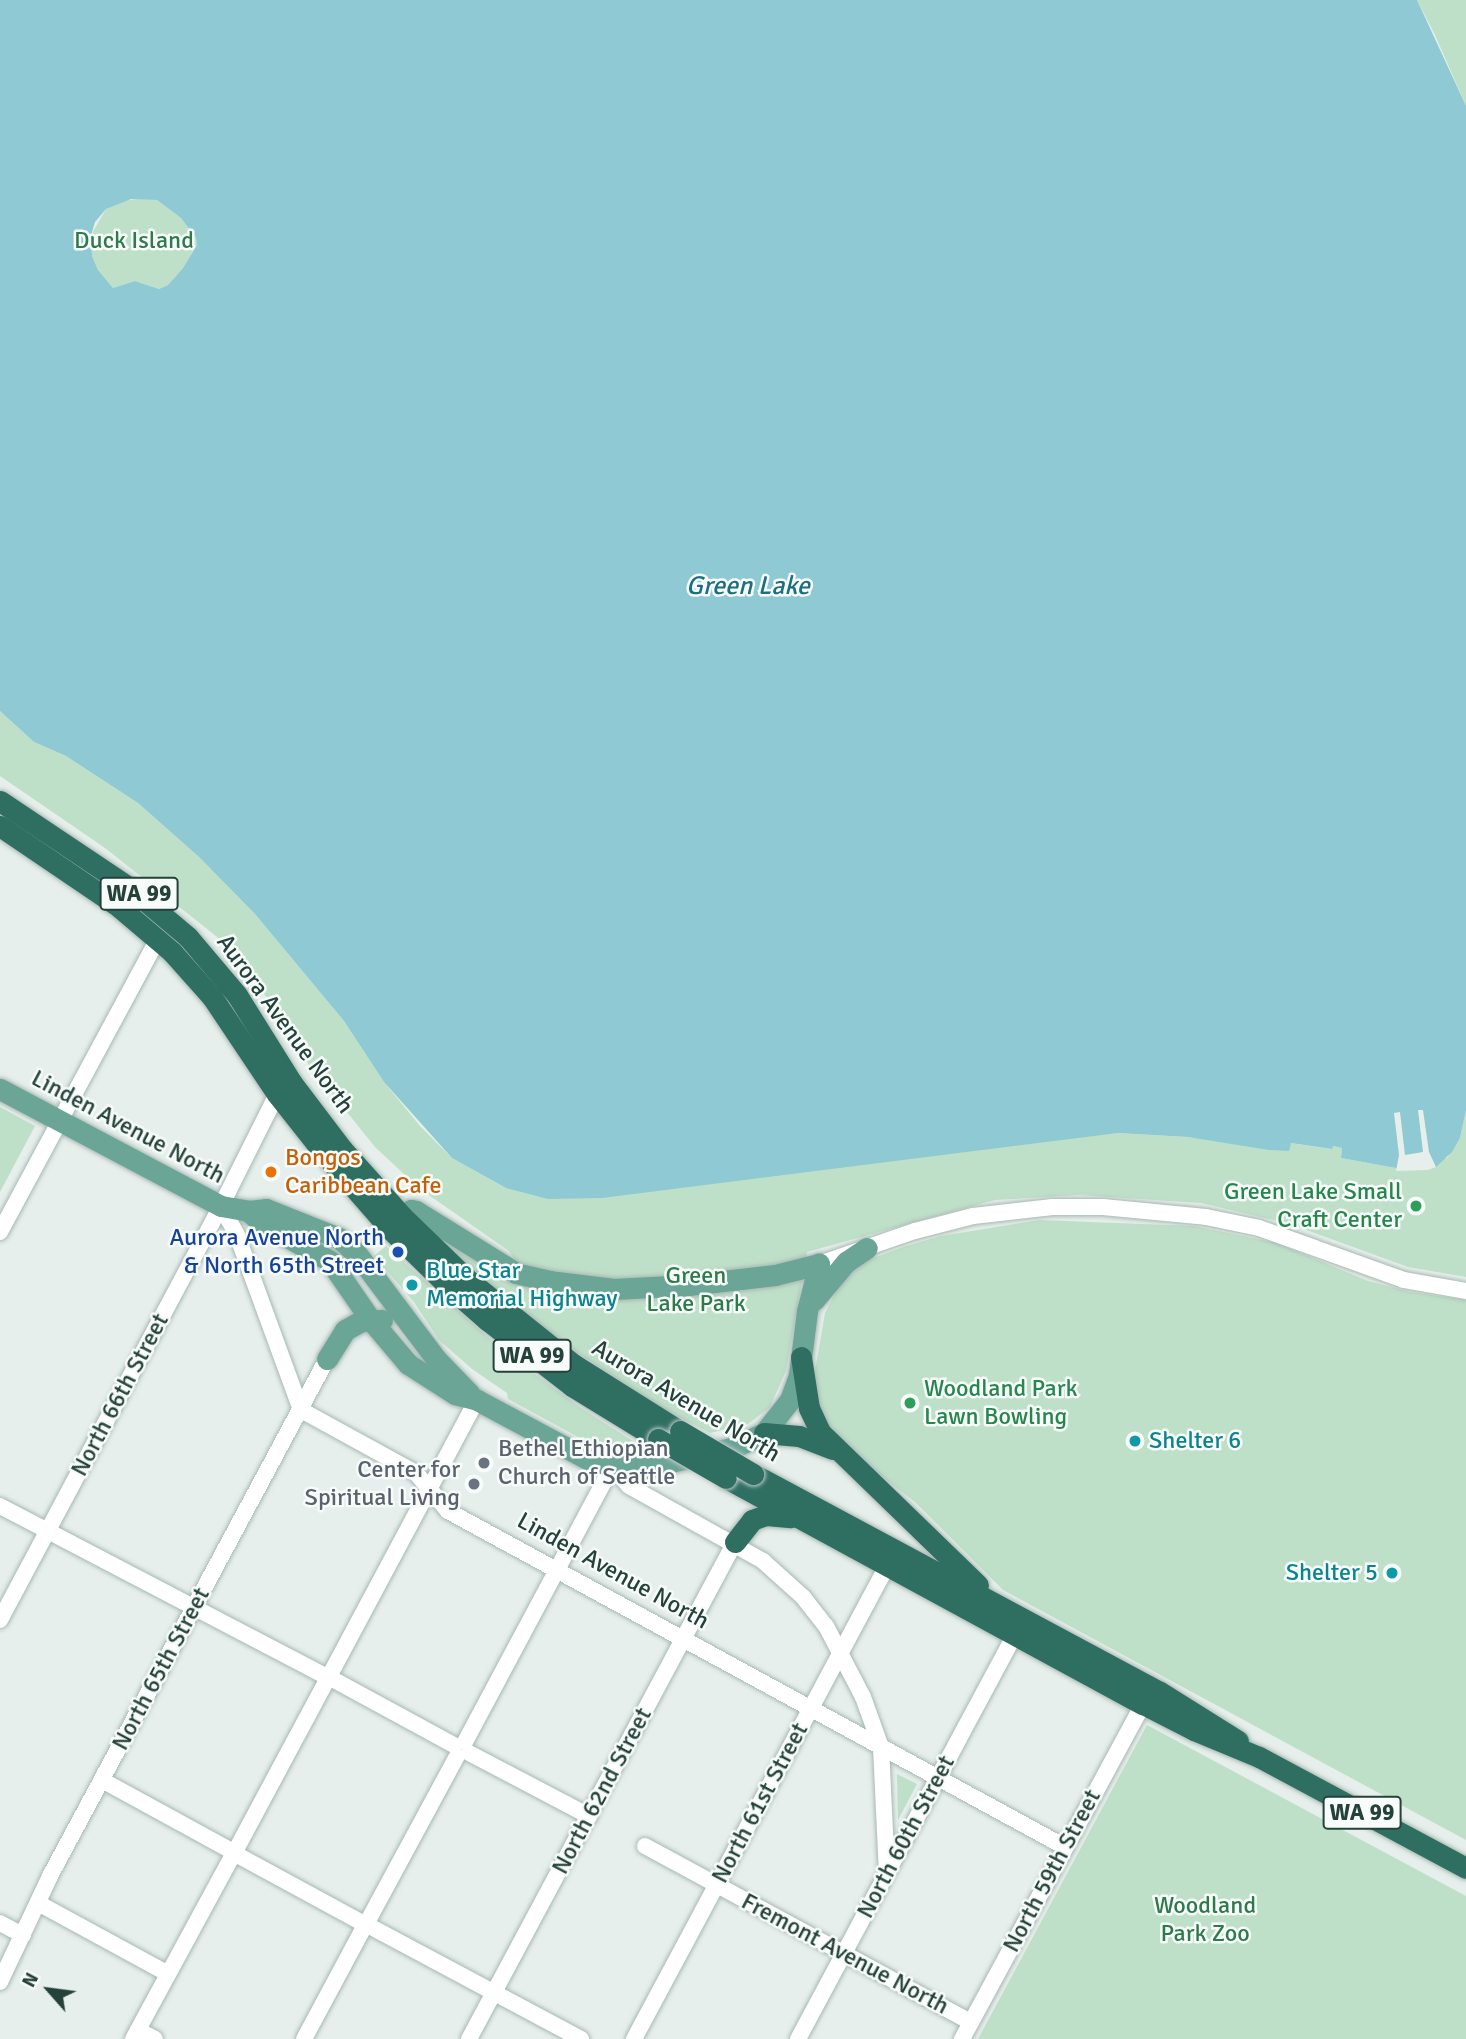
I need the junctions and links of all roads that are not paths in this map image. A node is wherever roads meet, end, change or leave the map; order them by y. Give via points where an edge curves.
1 (0, 800) edge
2 (2, 833) edge
3 (158, 938) junction
4 (0, 1089) edge
5 (276, 1094) junction
6 (61, 1121) junction
7 (221, 1206) junction
8 (248, 1211) junction
9 (402, 1216) junction
10 (0, 1232) edge
11 (329, 1233) junction
12 (867, 1248) junction
13 (322, 1255) junction
14 (819, 1264) junction
15 (1466, 1291) edge
16 (807, 1311) junction
17 (370, 1319) junction
18 (801, 1357) junction
19 (327, 1359) junction
20 (437, 1360) junction
21 (408, 1364) junction
22 (477, 1400) junction
23 (301, 1410) junction
24 (764, 1433) junction
25 (835, 1450) junction
26 (612, 1467) junction
27 (429, 1490) junction
28 (0, 1506) edge
29 (797, 1518) junction
30 (47, 1531) junction
31 (735, 1542) junction
32 (887, 1566) junction
33 (556, 1570) junction
34 (194, 1608) junction
35 (1006, 1609) junction
36 (0, 1620) edge
37 (1015, 1635) junction
38 (683, 1640) junction
39 (842, 1651) junction
40 (329, 1677) junction
41 (1143, 1704) junction
42 (811, 1709) junction
43 (881, 1747) junction
44 (461, 1749) junction
45 (1259, 1757) junction
46 (938, 1778) junction
47 (102, 1780) junction
48 (589, 1816) junction
49 (645, 1846) dead end
50 (1065, 1847) junction
51 (234, 1853) junction
52 (1466, 1868) edge
53 (887, 1873) junction
54 (716, 1885) junction
55 (38, 1903) junction
56 (0, 1923) edge
57 (366, 1924) junction
58 (23, 1936) junction
59 (844, 1954) junction
60 (168, 1974) junction
61 (0, 1982) edge
62 (494, 1992) junction
63 (971, 2022) junction
64 (136, 2034) edge
65 (155, 2039) edge
66 (304, 2039) edge
67 (469, 2039) edge
68 (581, 2039) edge
69 (634, 2039) edge
70 (798, 2039) edge
71 (962, 2039) edge

1 - 9 highway, Aurora Avenue North / WA 99 via 130,888 188,937 237,995 317,1116
2 - 3 highway, Aurora Avenue North / WA 99 via 119,907
3 - 5 highway, Aurora Avenue North / WA 99 via 212,997
3 - 6 street
4 - 6 main road, Linden Avenue North
5 - 7 street, North 66th Street
5 - 29 highway, Aurora Avenue North / WA 99, bridge via 372,1209 446,1284 562,1378
6 - 7 main road, Linden Avenue North
6 - 10 street
7 - 8 main road
7 - 23 street, Linden Avenue North via 237,1234
7 - 30 street, North 66th Street
8 - 11 main road via 265,1209
8 - 13 main road via 261,1223
9 - 14 main road via 416,1211 516,1273 614,1289 775,1275
9 - 35 highway, Aurora Avenue North / WA 99, bridge via 536,1337 610,1389 753,1474
11 - 13 main road
11 - 20 main road via 351,1247
12 - 14 street
12 - 15 street via 915,1231 1001,1211 1052,1207 1147,1210 1259,1228 1404,1280
12 - 16 main road via 840,1268
13 - 17 main road via 341,1274
14 - 16 main road
16 - 18 main road
17 - 19 main road via 345,1330
17 - 20 main road via 393,1325
17 - 21 main road
18 - 24 main road via 790,1400
18 - 25 highway via 812,1417
19 - 21 main road via 352,1332 369,1326
19 - 23 street, North 65th Street
20 - 22 main road
21 - 22 main road via 456,1394
22 - 26 main road via 593,1462
22 - 27 street
23 - 27 street, Linden Avenue North via 416,1473
23 - 34 street, North 65th Street
24 - 25 highway via 799,1436
24 - 26 main road via 735,1447 645,1468
25 - 35 highway
26 - 31 street via 629,1486
26 - 33 street
27 - 33 street, Linden Avenue North via 449,1511
27 - 40 street
28 - 30 street
29 - 31 highway via 757,1518
29 - 32 highway, Aurora Avenue North / WA 99
30 - 34 street
30 - 36 street, North 66th Street
31 - 38 street, North 62nd Street
31 - 39 street via 764,1560 803,1597
32 - 37 highway, Aurora Avenue North / WA 99
32 - 39 street, North 61st Street
33 - 38 street, Linden Avenue North
33 - 44 street
34 - 40 street
34 - 47 street, North 65th Street
35 - 45 highway, Aurora Avenue North / WA 99 via 1205,1718
37 - 41 highway, Aurora Avenue North / WA 99
37 - 46 street, North 60th Street
38 - 42 street, Linden Avenue North
38 - 48 street, North 62nd Street
39 - 42 street, North 61st Street
39 - 43 street
40 - 44 street
40 - 51 street
41 - 45 highway, Aurora Avenue North / WA 99
41 - 50 street, North 59th Street
42 - 43 street, Linden Avenue North
42 - 54 street, North 61st Street
43 - 46 street, Linden Avenue North
43 - 53 street
44 - 48 street
44 - 57 street
45 - 52 highway, Aurora Avenue North / WA 99
46 - 50 street, Linden Avenue North
46 - 53 street, North 60th Street
47 - 51 street
47 - 55 street, North 65th Street
48 - 62 street, North 62nd Street
49 - 54 street, Fremont Avenue North
50 - 63 street, North 59th Street
51 - 57 street
51 - 60 street
53 - 59 street, North 60th Street
54 - 59 street, Fremont Avenue North
54 - 69 street, North 61st Street
55 - 58 street, North 65th Street
55 - 60 street
56 - 58 street
57 - 62 street
57 - 66 street
58 - 61 street, North 65th Street
59 - 63 street, Fremont Avenue North
59 - 70 street, North 60th Street
60 - 64 street
62 - 67 street, North 62nd Street
62 - 68 street
63 - 71 street, North 59th Street
64 - 65 street

